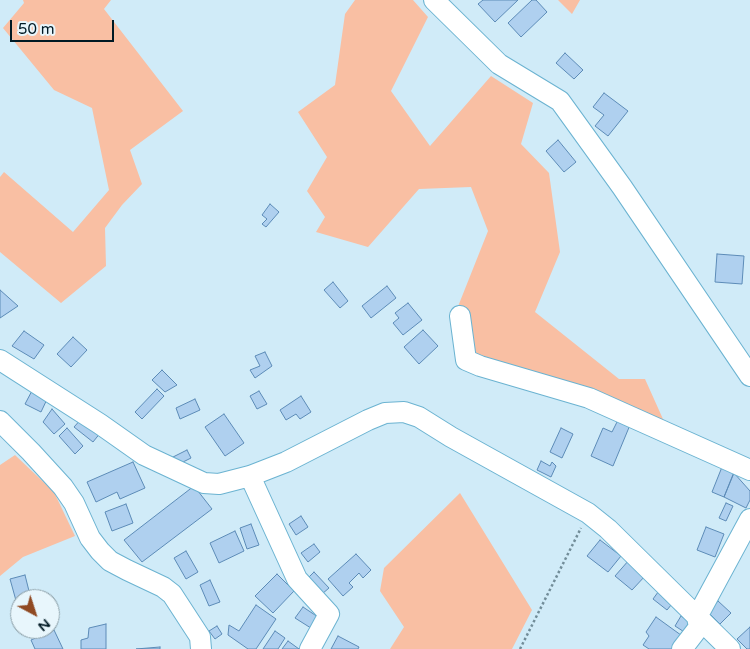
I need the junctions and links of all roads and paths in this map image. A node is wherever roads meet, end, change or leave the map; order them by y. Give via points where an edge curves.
1 (434, 0) edge
2 (460, 316) dead end
3 (0, 360) edge
4 (750, 375) edge
5 (0, 421) edge
6 (750, 470) edge
7 (250, 476) junction
8 (588, 514) junction
9 (750, 519) edge
10 (697, 616) junction
11 (201, 649) edge
12 (310, 649) edge
13 (520, 649) edge
14 (682, 649) edge
15 (730, 649) edge

1 - 4 street via 499,64 560,101
2 - 6 street via 466,360 589,398
3 - 7 street via 144,455 184,475 204,484 219,484
5 - 11 street via 64,487 100,551 110,561 172,594 200,637
7 - 8 street via 286,462 368,420 386,413 404,412 420,417
7 - 12 street via 297,579 329,614
8 - 10 street via 608,529
8 - 13 path
9 - 10 street
10 - 14 street via 699,627
10 - 15 street

